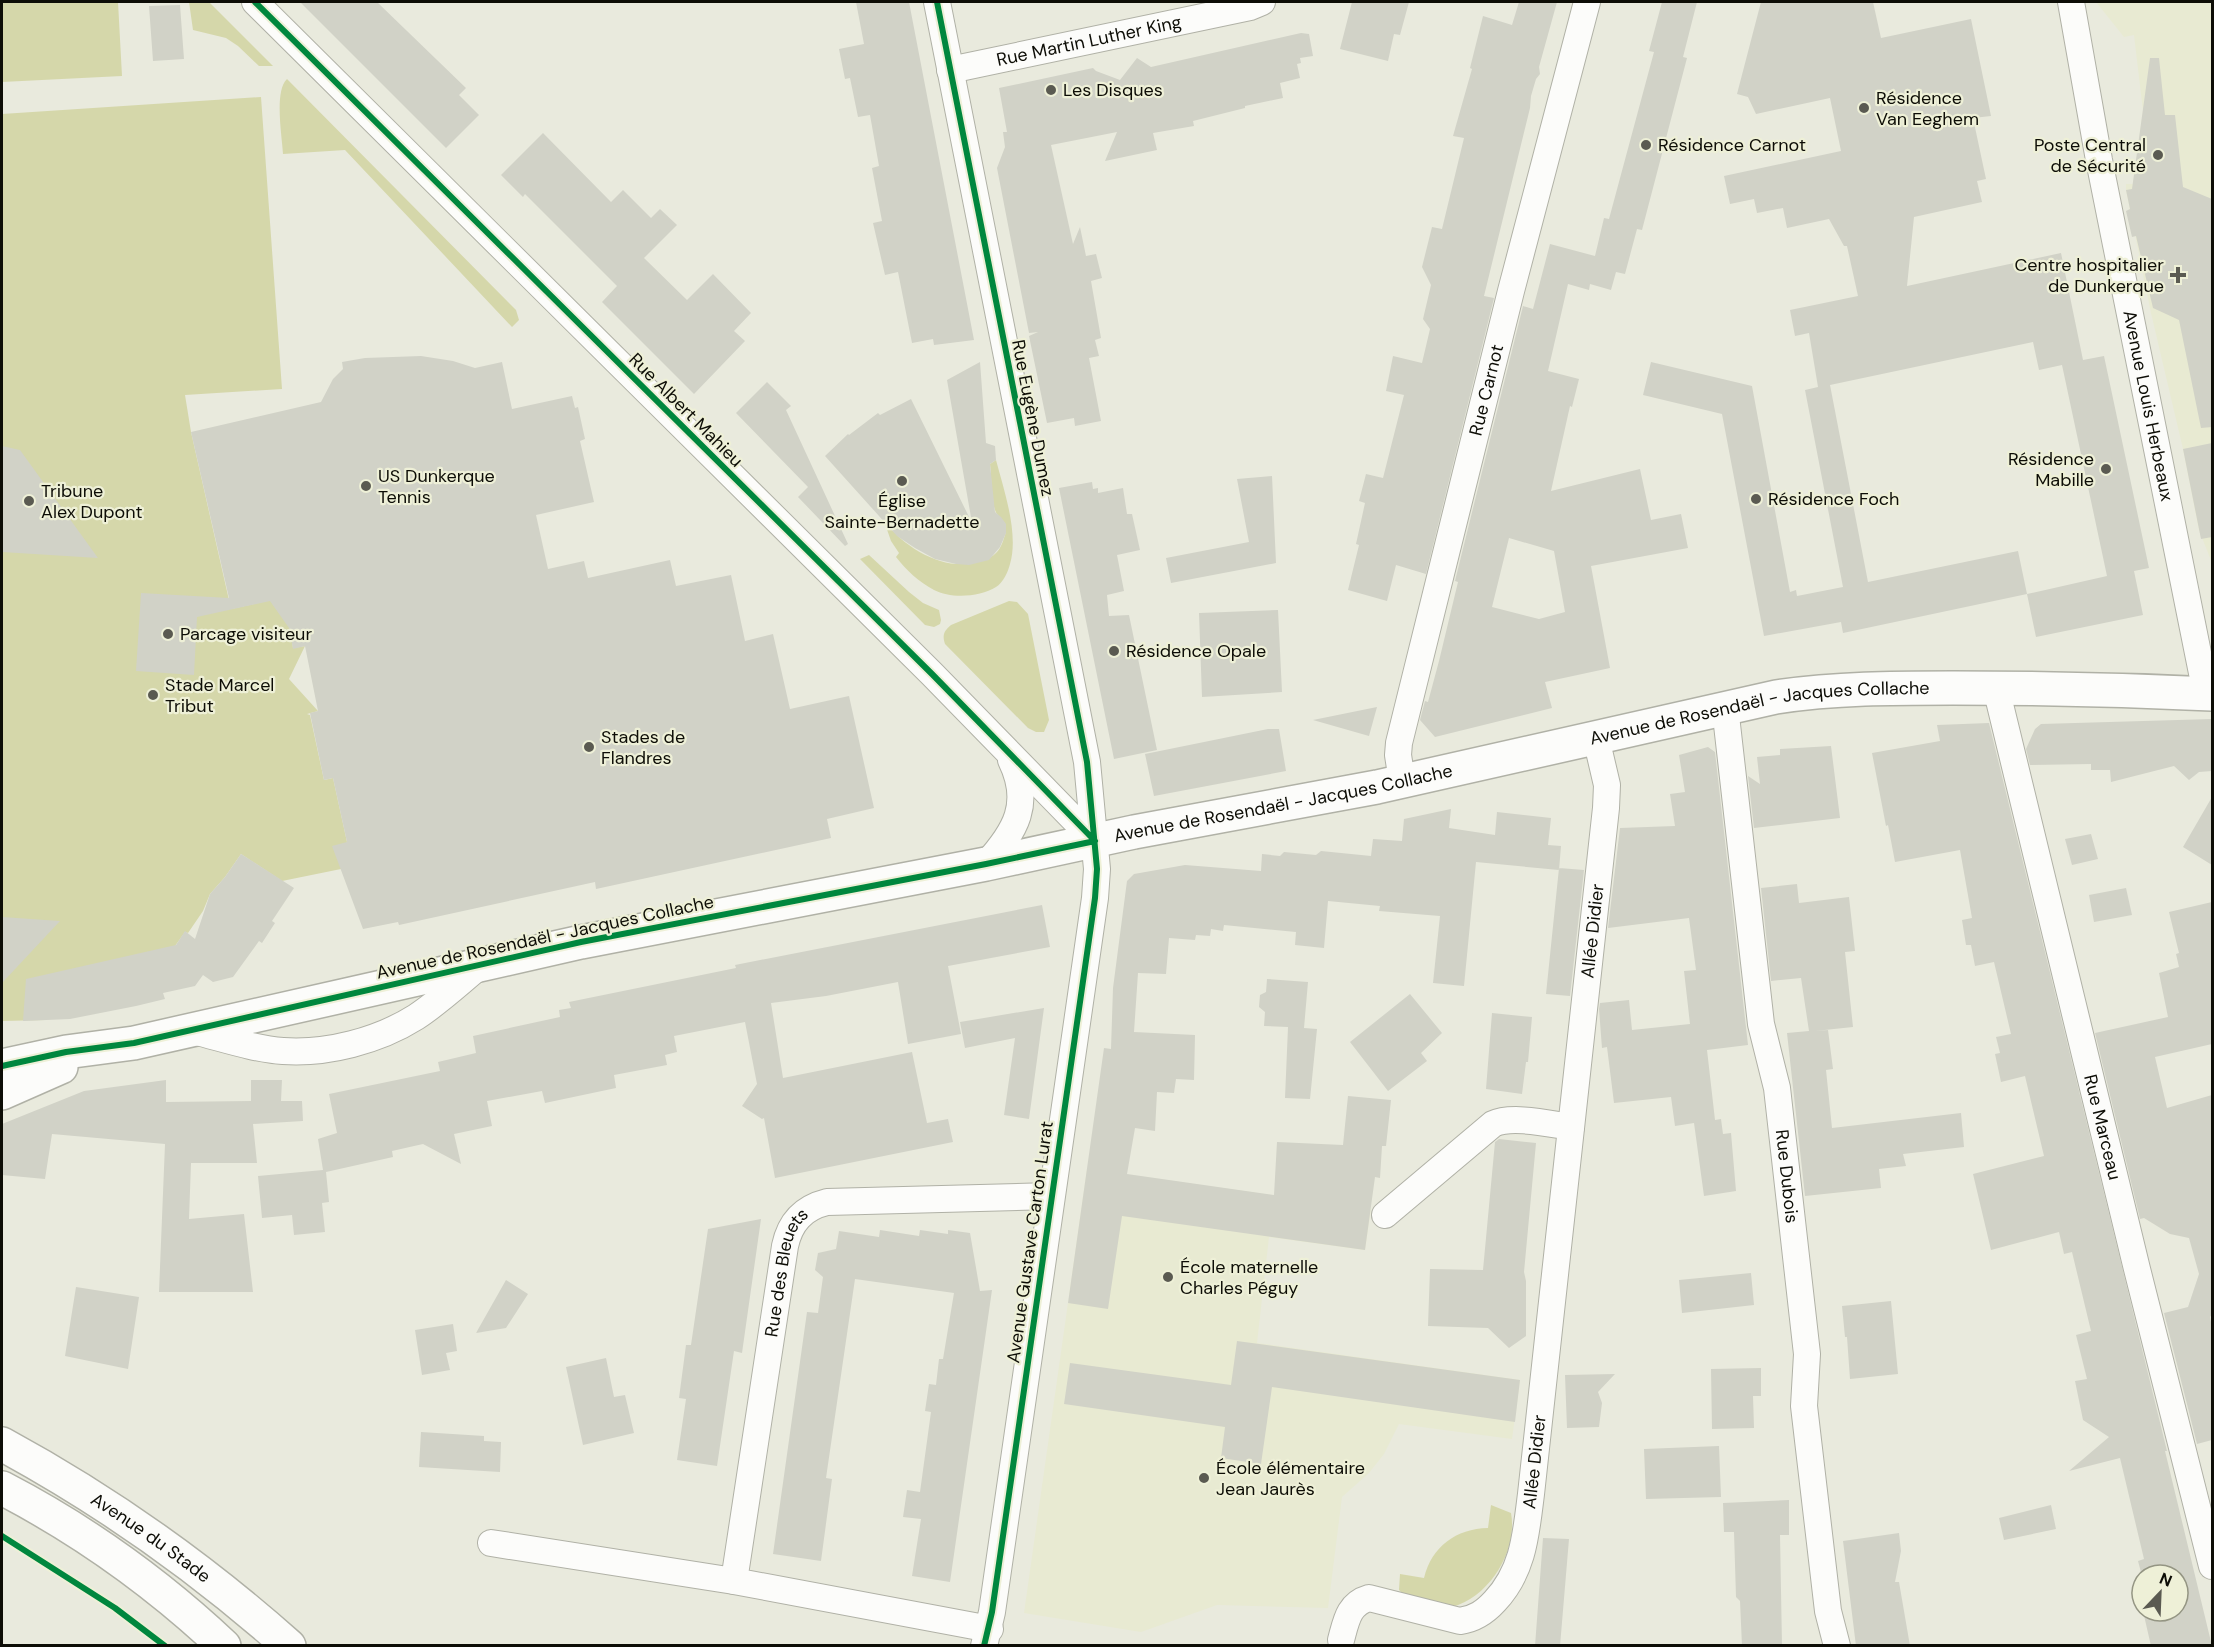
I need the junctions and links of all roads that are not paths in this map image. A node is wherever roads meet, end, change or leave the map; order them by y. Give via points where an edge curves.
1 (255, 2) edge
2 (937, 2) edge
3 (1262, 2) edge
4 (1587, 2) edge
5 (2071, 2) edge
6 (950, 70) junction
7 (2187, 596) junction
8 (2212, 625) edge
9 (2208, 685) edge
10 (1996, 688) junction
11 (1725, 707) junction
12 (1596, 738) junction
13 (1007, 752) junction
14 (1402, 781) junction
15 (1095, 841) junction
16 (986, 864) junction
17 (483, 963) junction
18 (189, 1030) junction
19 (134, 1042) junction
20 (2, 1066) edge
21 (2, 1093) edge
22 (1571, 1127) junction
23 (1051, 1196) junction
24 (1385, 1215) dead end
25 (2, 1444) edge
26 (2, 1488) edge
27 (491, 1543) dead end
28 (2212, 1566) edge
29 (734, 1581) junction
30 (987, 1637) edge
31 (1341, 1640) dead end
32 (224, 1646) edge
33 (289, 1646) edge
34 (1837, 1646) edge

1 - 13 street, Rue Albert Mahieu
2 - 6 street, Rue Eugène Dumez
3 - 6 street, Rue Martin Luther King
4 - 14 street, Rue Carnot via 1399,743
5 - 7 street, Avenue Louis Herbeaux
6 - 15 street, Rue Eugène Dumez via 1087,762
7 - 8 street, Avenue Louis Herbeaux
7 - 9 street, Avenue Louis Herbeaux
9 - 10 street, Avenue de Rosendaël - Jacques Collache
10 - 11 street, Avenue de Rosendaël - Jacques Collache via 1800,693
10 - 28 street, Rue Marceau
11 - 12 street, Avenue de Rosendaël - Jacques Collache
11 - 34 street, Rue Dubois via 1761,1024 1777,1088 1807,1354 1804,1406 1828,1611
12 - 14 street, Avenue de Rosendaël - Jacques Collache
12 - 22 street, Allée Didier via 1606,785 1606,808
13 - 15 street, Rue Albert Mahieu
13 - 16 street, Rue Albert Mahieu via 1021,786 1020,809 1005,842
14 - 15 street, Avenue de Rosendaël - Jacques Collache
15 - 16 street, Avenue de Rosendaël - Jacques Collache
15 - 23 street, Avenue Gustave Carton Lurat via 1095,898
16 - 17 street, Avenue de Rosendaël - Jacques Collache
17 - 18 street, Avenue de Rosendaël - Jacques Collache
17 - 18 street, Avenue de Rosendaël - Jacques Collache via 414,1018 388,1032 345,1045 282,1051
18 - 19 street, Avenue de Rosendaël - Jacques Collache
19 - 20 street, Avenue de Rosendaël - Jacques Collache
19 - 21 street, Avenue de Rosendaël - Jacques Collache
22 - 24 street via 1510,1120 1493,1124
22 - 31 street, Allée Didier via 1527,1522 1515,1574 1492,1604 1470,1620 1460,1621 1369,1598 1360,1601 1348,1614
23 - 29 street, Rue des Bleuets via 827,1202 798,1216 787,1234
23 - 30 street, Avenue Gustave Carton Lurat
25 - 33 street, Avenue du Stade via 139,1527 197,1569
26 - 32 street, Avenue du Stade via 118,1560
27 - 29 street
29 - 30 street

